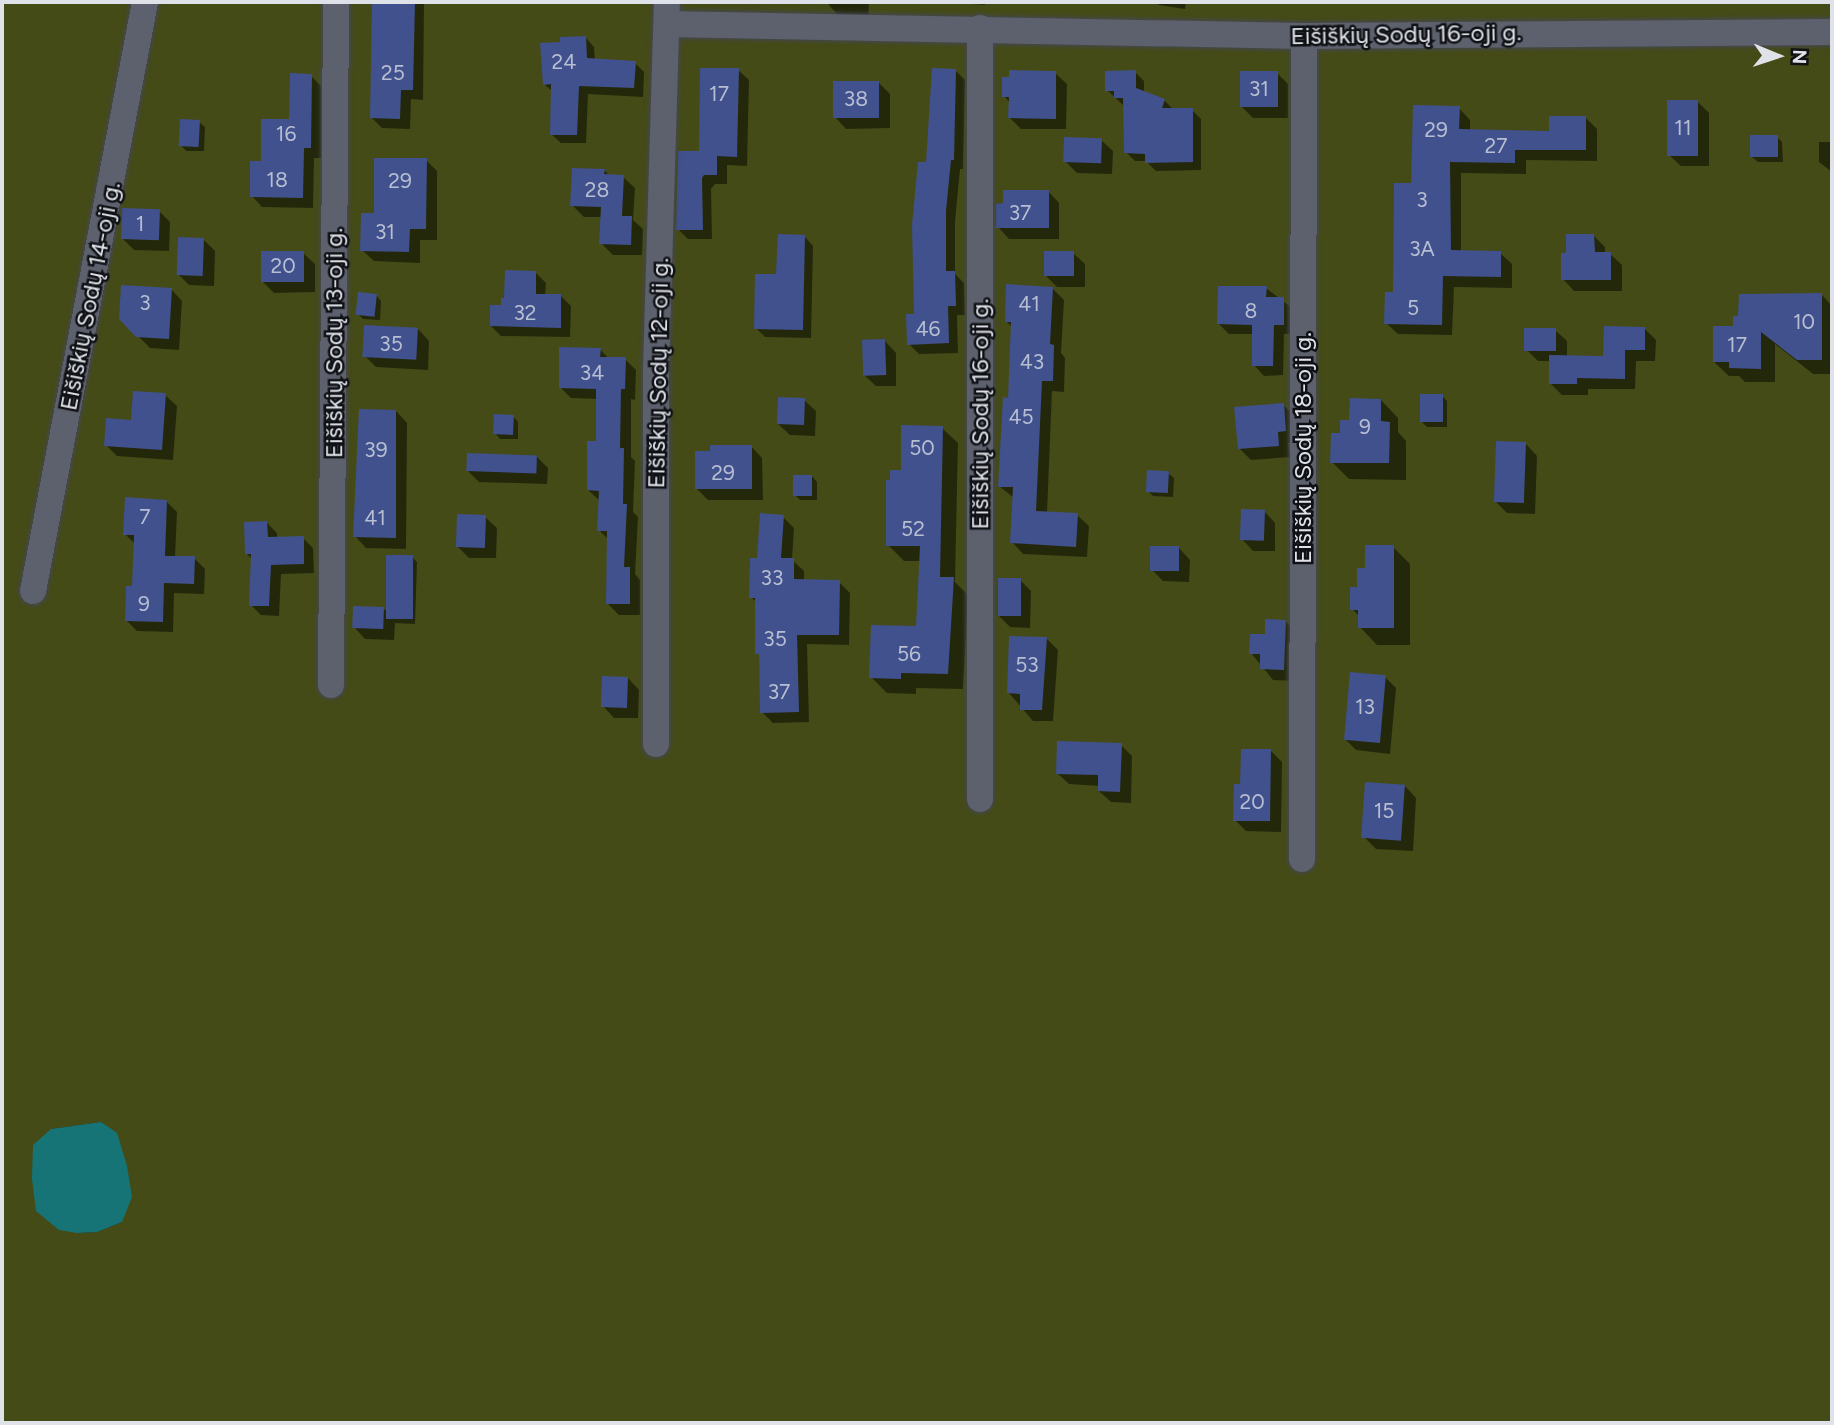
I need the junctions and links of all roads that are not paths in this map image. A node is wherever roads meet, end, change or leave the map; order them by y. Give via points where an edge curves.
1 (145, 2) edge
2 (336, 2) edge
3 (667, 13) edge
4 (980, 28) junction
5 (1832, 32) edge
6 (1304, 36) junction
7 (33, 591) dead end
8 (331, 685) dead end
9 (656, 744) dead end
10 (980, 799) dead end
11 (1302, 859) dead end

1 - 7 street, Eišiškių Sodų 14-oji g.
2 - 8 street, Eišiškių Sodų 13-oji g.
3 - 4 street, Eišiškių Sodų 16-oji g.
3 - 9 street, Eišiškių Sodų 12-oji g. via 656,369
4 - 6 street, Eišiškių Sodų 16-oji g.
4 - 10 street, Eišiškių Sodų 16-oji g.
5 - 6 street, Eišiškių Sodų 16-oji g.
6 - 11 street, Eišiškių Sodų 18-oji g.

